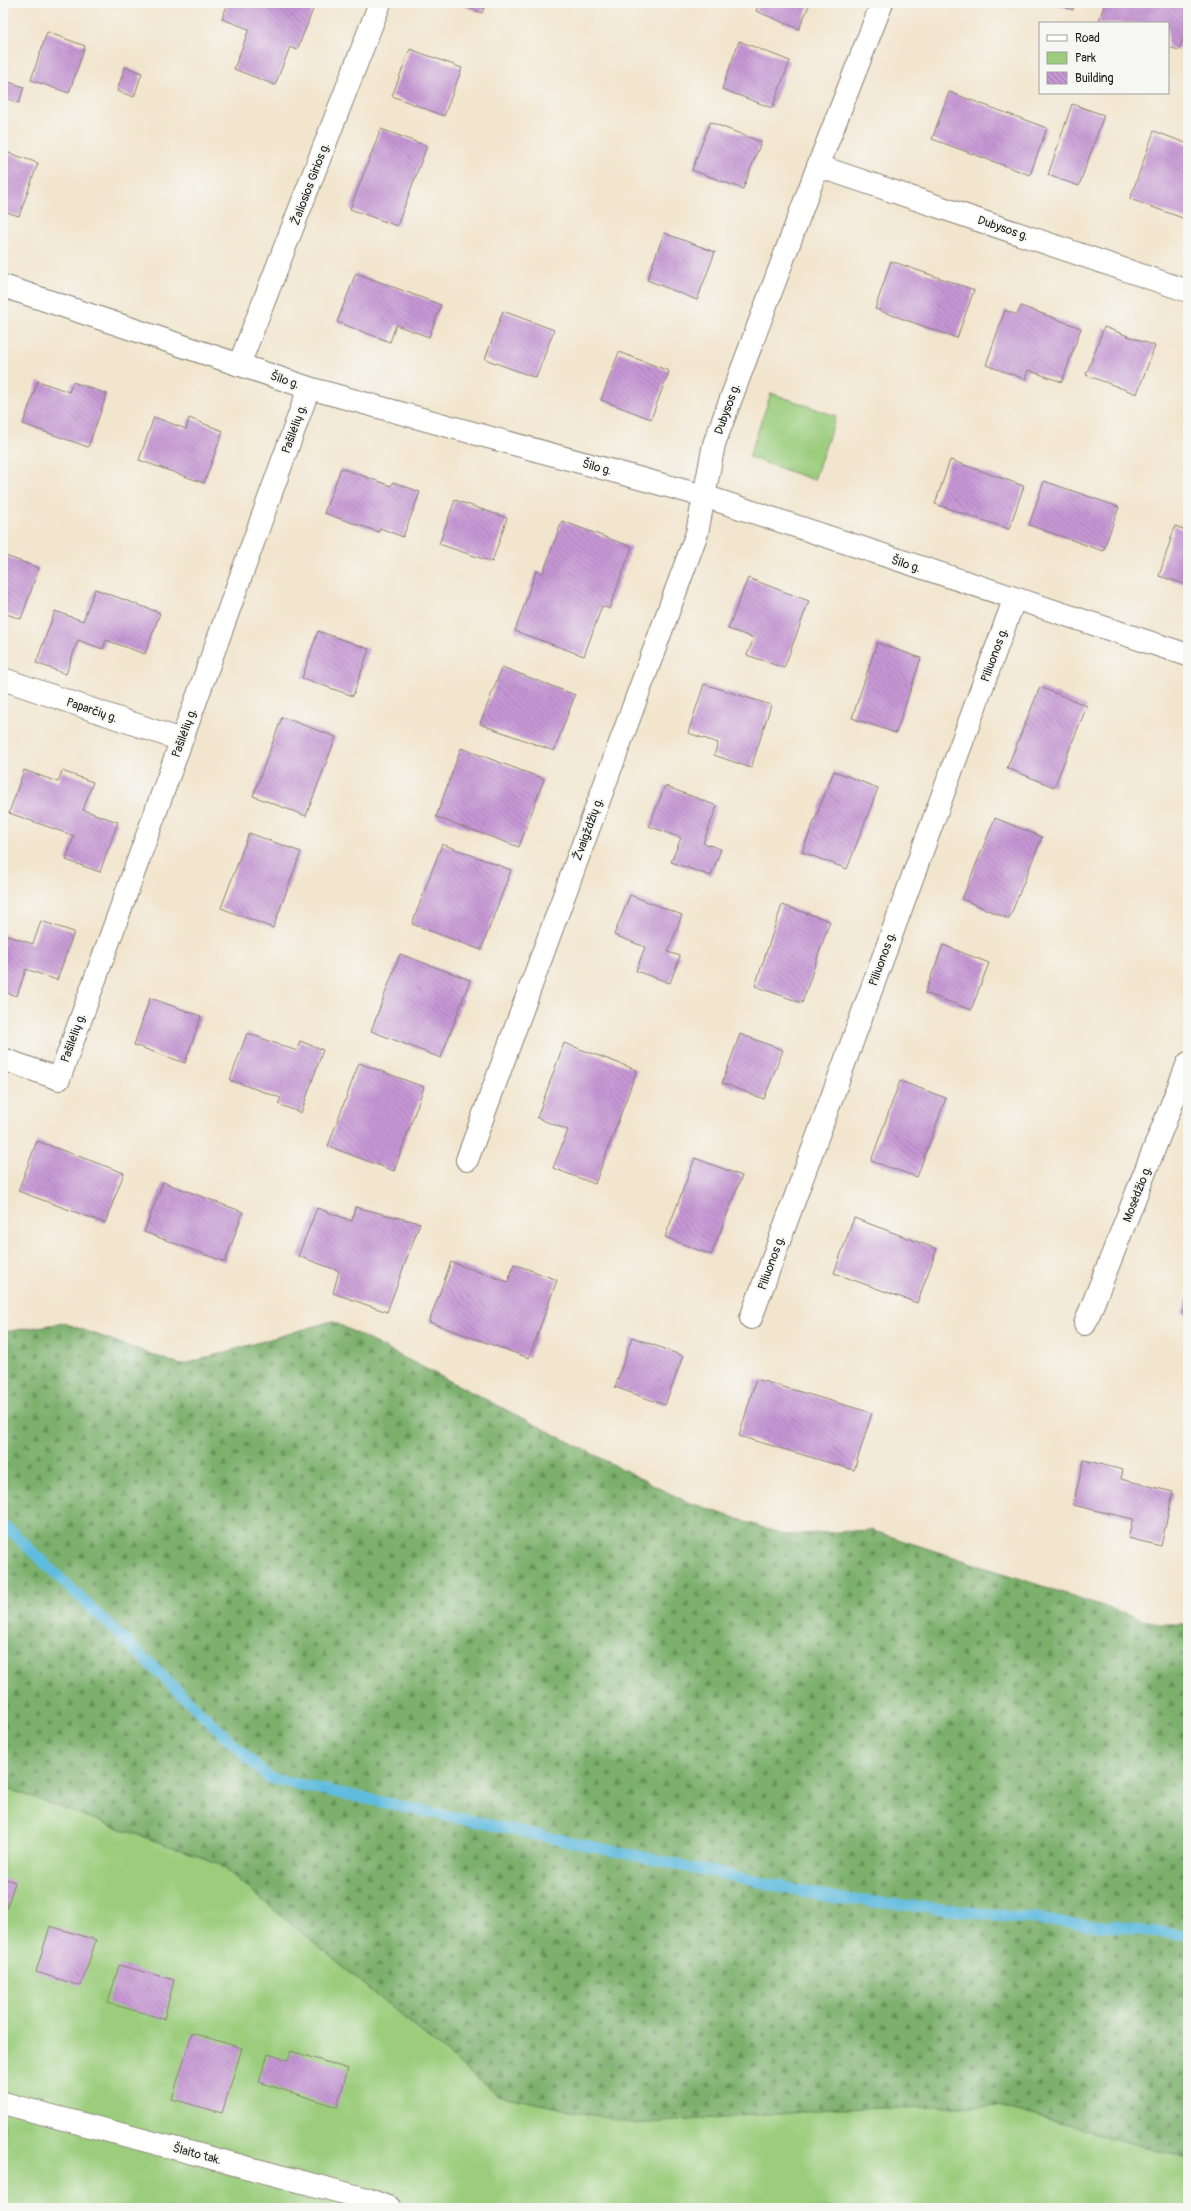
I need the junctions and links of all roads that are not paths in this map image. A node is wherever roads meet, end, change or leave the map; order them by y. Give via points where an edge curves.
1 (380, 3) edge
2 (882, 3) edge
3 (818, 166) junction
4 (3, 286) edge
5 (1188, 290) edge
6 (239, 365) junction
7 (309, 388) junction
8 (704, 496) junction
9 (1014, 600) junction
10 (1188, 655) edge
11 (3, 679) edge
12 (181, 740) junction
13 (3, 1059) edge
14 (1188, 1063) edge
15 (467, 1160) dead end
16 (751, 1318) dead end
17 (1085, 1324) dead end
18 (3, 2103) edge
19 (390, 2208) edge

1 - 6 street, Žaliosios Girios g.
2 - 3 street, Dubysos g.
3 - 5 street, Dubysos g.
3 - 8 street, Dubysos g. via 714,444
4 - 6 street, Šilo g.
6 - 7 street, Šilo g.
7 - 8 street, Šilo g.
7 - 12 street, Pašilėlių g.
8 - 9 street, Šilo g.
8 - 15 street, Žvaigždžių g. via 697,534
9 - 10 street, Šilo g.
9 - 16 street, Piliuonos g.
11 - 12 street, Paparčių g.
12 - 13 street, Pašilėlių g. via 59,1078
14 - 17 street, Mosėdžio g.
18 - 19 street, Šlaito tak. via 367,2199

